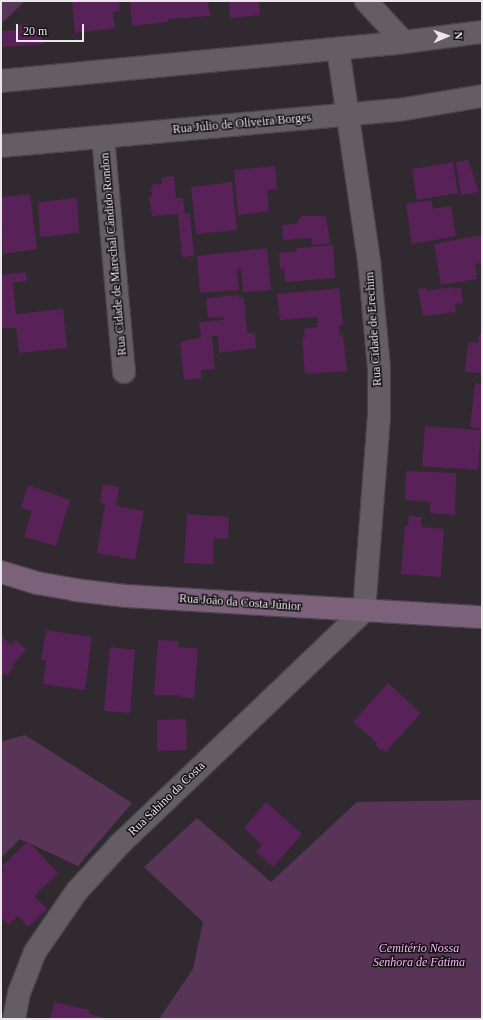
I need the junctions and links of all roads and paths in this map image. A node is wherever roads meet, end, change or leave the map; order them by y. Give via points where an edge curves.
1 (366, 1) edge
2 (482, 32) edge
3 (404, 42) junction
4 (338, 49) junction
5 (1, 81) edge
6 (482, 96) edge
7 (348, 115) junction
8 (103, 137) junction
9 (1, 146) edge
10 (124, 372) dead end
11 (1, 572) edge
12 (364, 611) junction
13 (482, 617) edge
14 (14, 1019) edge

1 - 3 street
2 - 3 street
3 - 4 street
4 - 5 street
4 - 7 street, Rua Cidade de Erechim
6 - 7 street, Rua Júlio de Oliveira Borges via 406,109
7 - 8 street, Rua Júlio de Oliveira Borges
7 - 12 street, Rua Cidade de Erechim via 369,262 379,368 378,432
8 - 9 street, Rua Júlio de Oliveira Borges
8 - 10 street, Rua Cidade de Marechal Cândido Rondon
11 - 12 main road, Rua João da Costa Júnior via 37,583 125,596
12 - 13 main road, Rua João da Costa Júnior
12 - 14 street, Rua Sabino da Costa via 120,844 77,891 35,952 19,993

